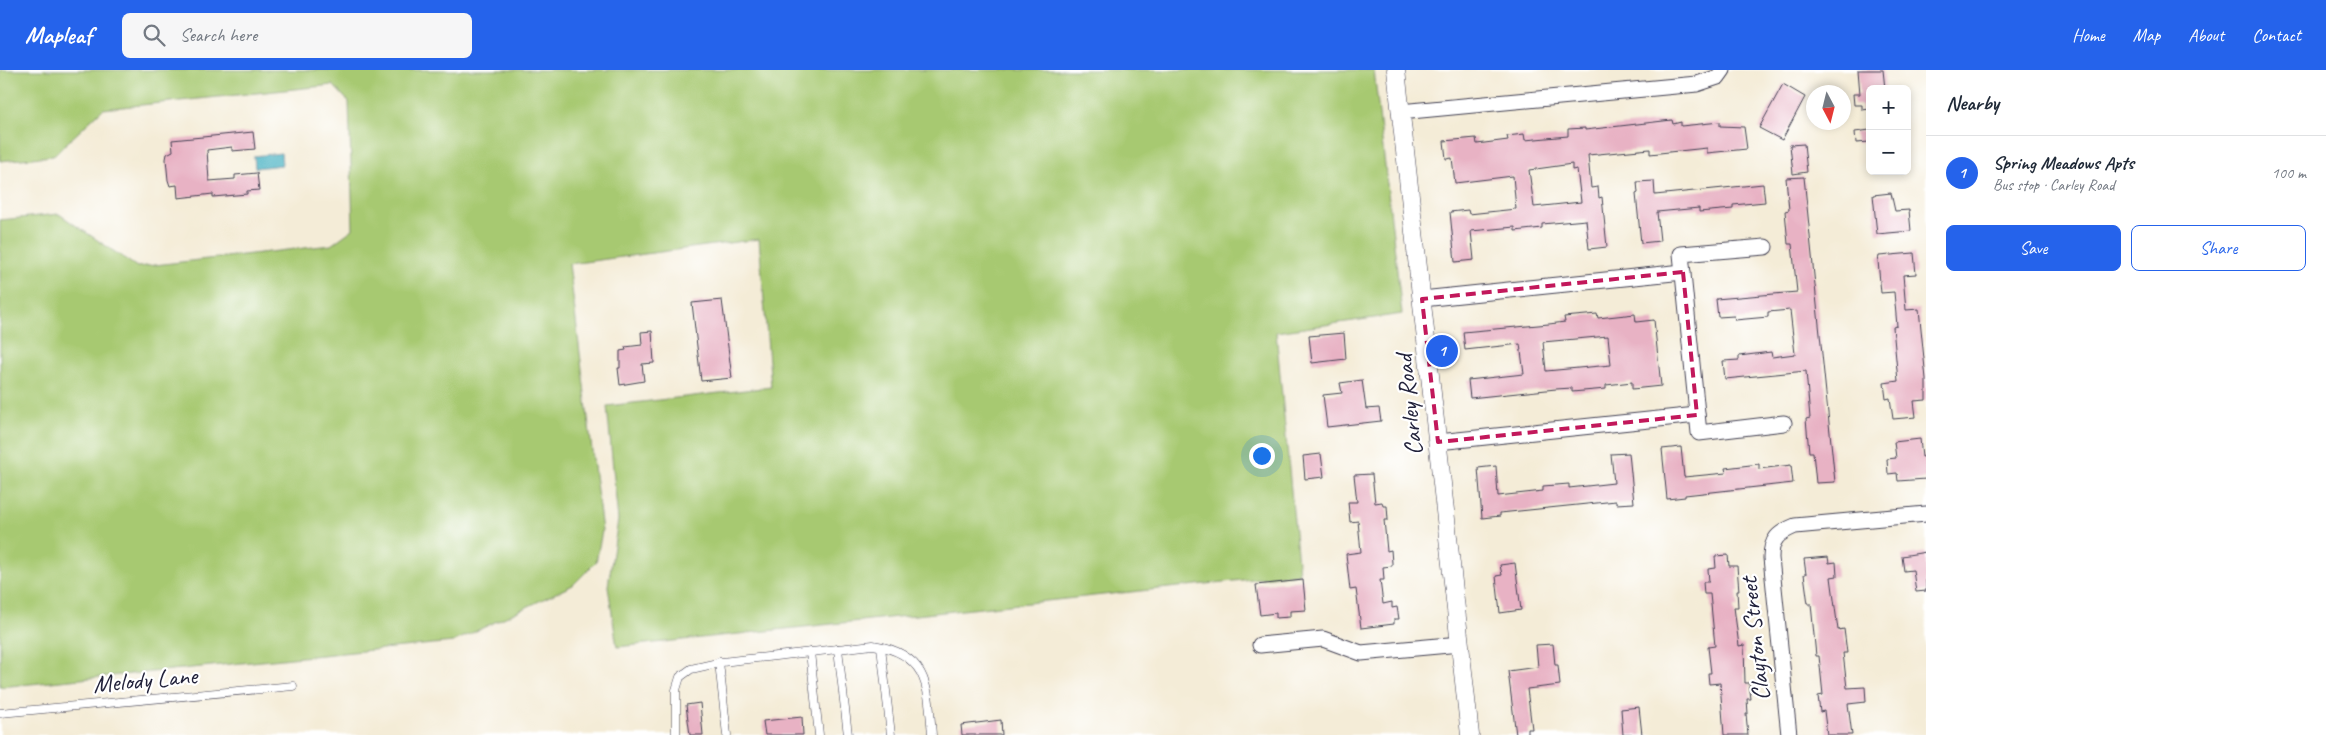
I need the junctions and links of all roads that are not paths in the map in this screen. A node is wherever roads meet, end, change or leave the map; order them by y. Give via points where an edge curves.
1 (1396, 70) edge
2 (1723, 70) edge
3 (1400, 112) junction
4 (1765, 246) dead end
5 (1683, 272) junction
6 (1422, 299) junction
7 (1698, 415) junction
8 (1784, 423) dead end
9 (1438, 442) junction
10 (1926, 514) edge
11 (1460, 644) junction
12 (1260, 645) dead end
13 (881, 647) junction
14 (838, 650) junction
15 (810, 652) junction
16 (719, 662) junction
17 (293, 686) dead end
18 (0, 713) edge
19 (676, 735) edge
20 (727, 735) edge
21 (819, 735) edge
22 (848, 735) edge
23 (891, 735) edge
24 (932, 735) edge
25 (1470, 735) edge
26 (1789, 735) edge

1 - 3 street, Carley Road
2 - 3 street via 1718,77 1696,84
3 - 6 street, Carley Road
4 - 5 street via 1681,254
5 - 6 street
5 - 7 street
6 - 9 street, Carley Road
7 - 8 street via 1699,433
7 - 9 street
9 - 11 street, Carley Road
10 - 26 street, Clayton Street via 1795,526 1774,538 1771,558
11 - 12 street via 1360,653 1324,639
11 - 25 street, Carley Road
13 - 14 lane
13 - 23 lane
13 - 24 lane via 905,655 922,673
14 - 15 lane
14 - 22 lane
15 - 16 lane
15 - 21 lane
16 - 19 lane via 691,669 680,678 676,690
16 - 20 lane
17 - 18 lane, Melody Lane

